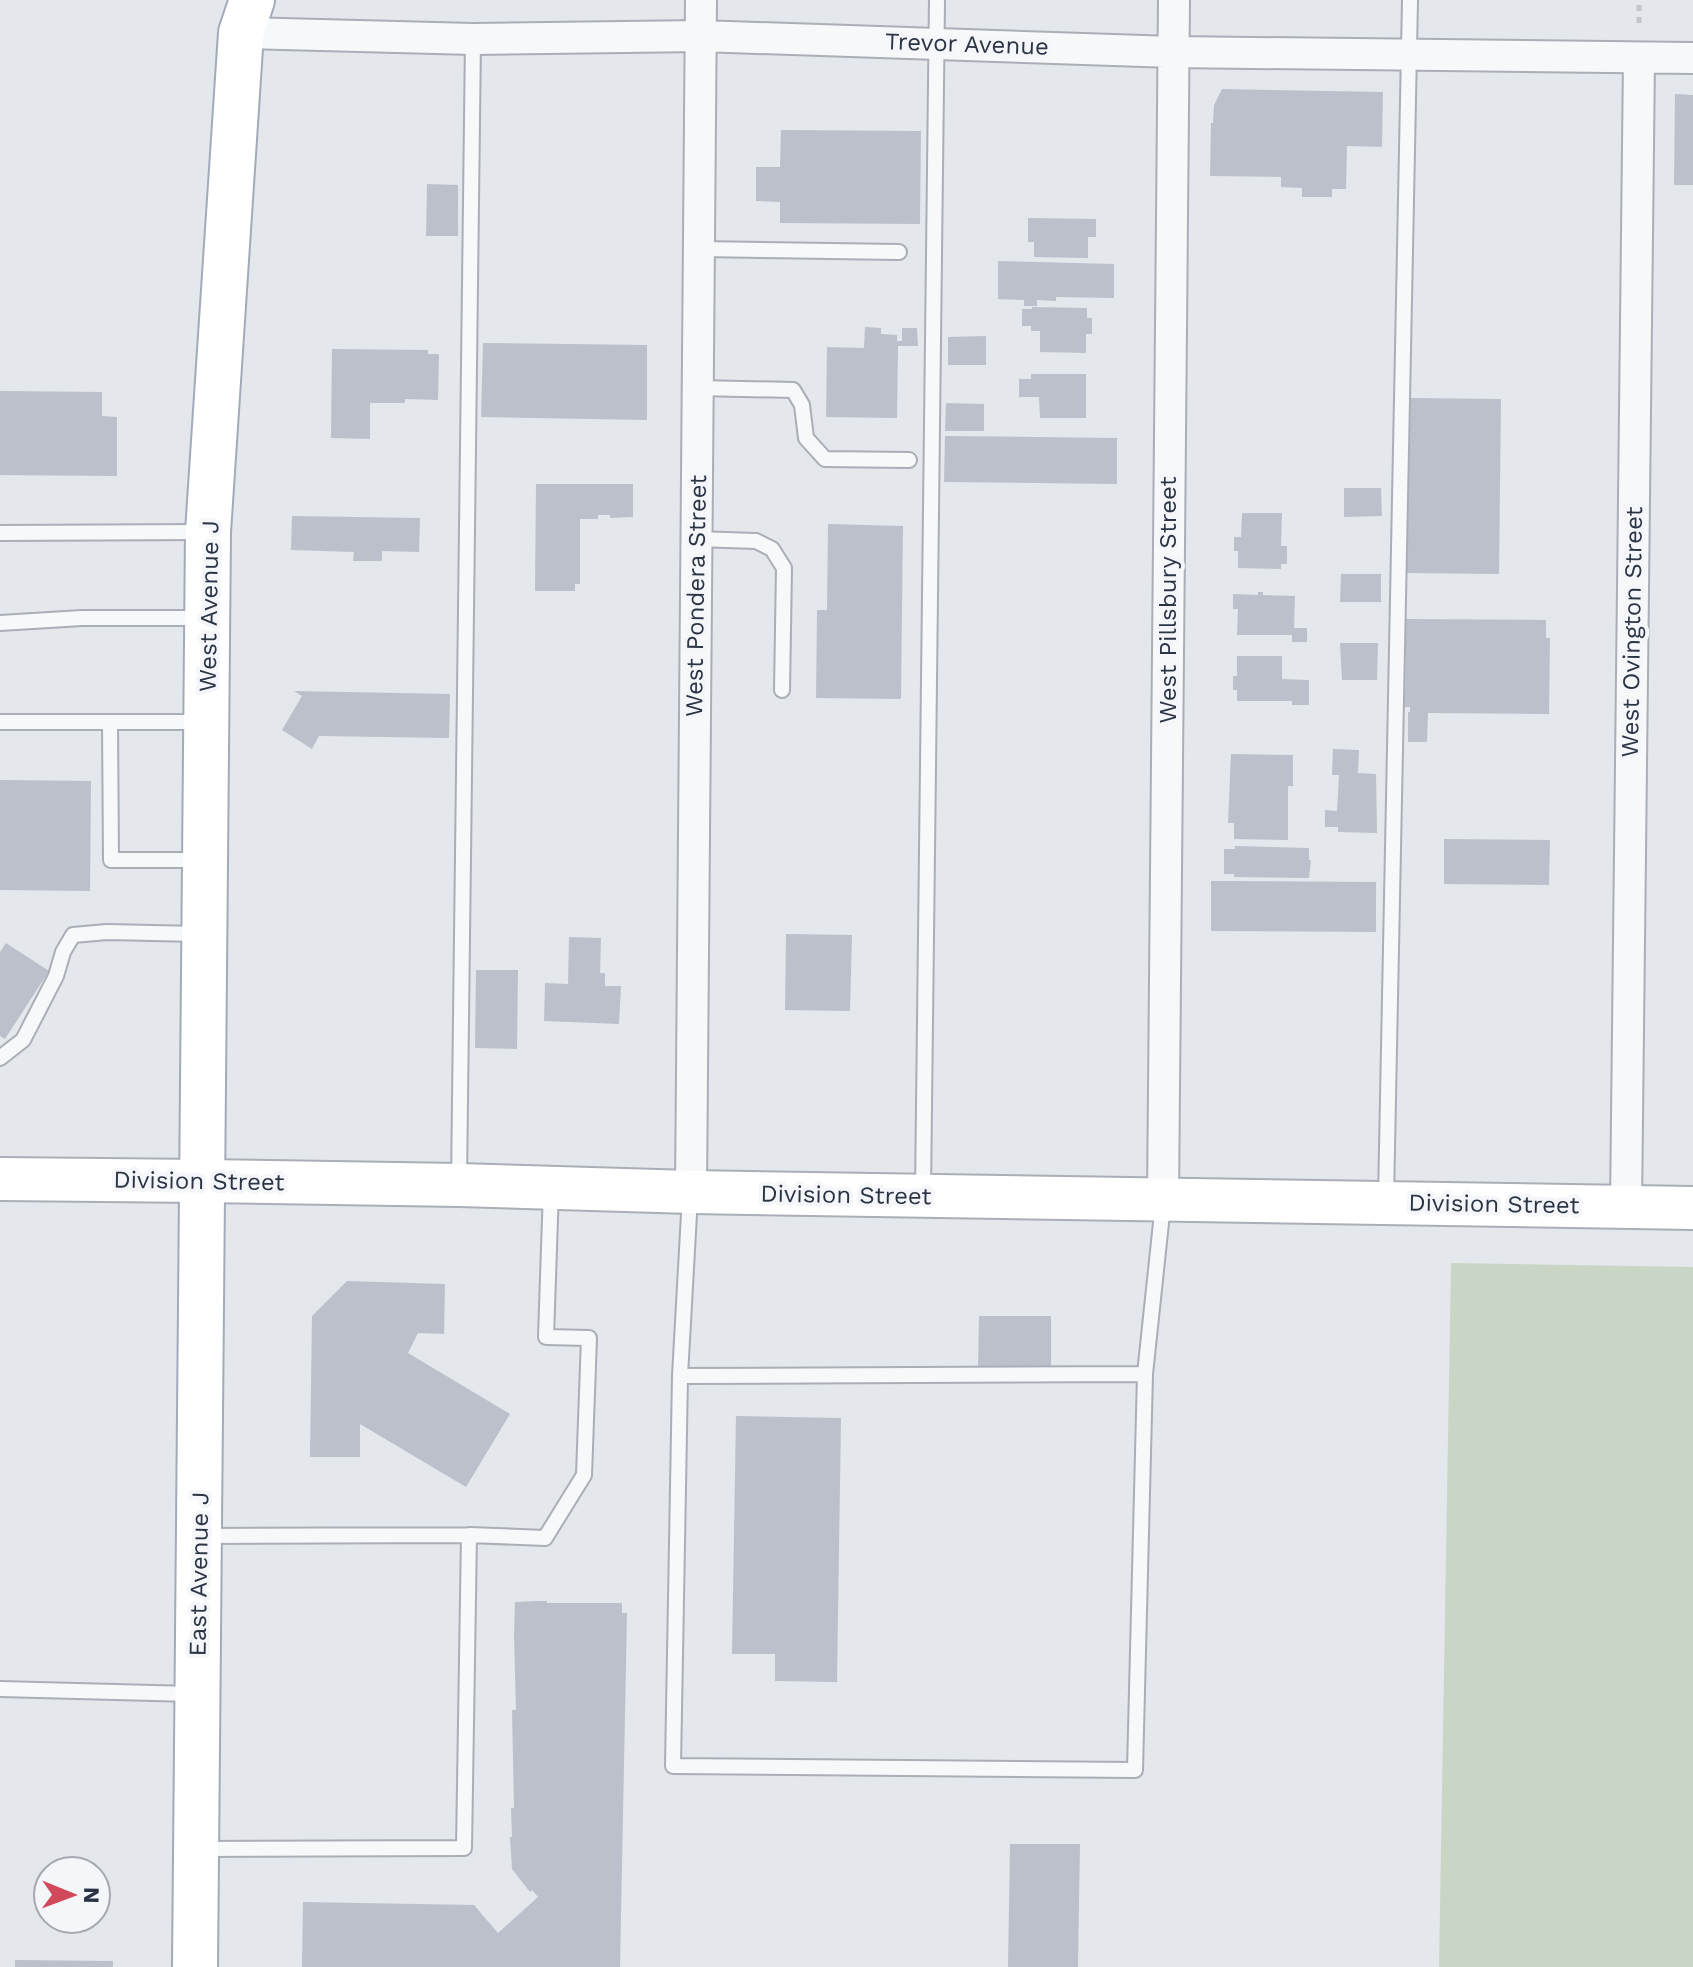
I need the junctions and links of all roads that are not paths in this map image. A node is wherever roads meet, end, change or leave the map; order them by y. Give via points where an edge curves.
1 (701, 0) edge
2 (937, 0) edge
3 (1174, 0) edge
4 (1410, 0) edge
5 (238, 11) edge
6 (701, 36) junction
7 (473, 39) junction
8 (936, 43) junction
9 (1173, 52) junction
10 (1409, 55) junction
11 (1639, 58) junction
12 (1693, 58) edge
13 (699, 249) junction
14 (899, 252) dead end
15 (698, 388) junction
16 (909, 460) dead end
17 (208, 532) junction
18 (0, 533) edge
19 (696, 539) junction
20 (208, 618) junction
21 (0, 623) edge
22 (782, 690) dead end
23 (0, 722) edge
24 (110, 722) junction
25 (207, 722) junction
26 (206, 860) junction
27 (205, 934) junction
28 (0, 1058) edge
29 (0, 1179) edge
30 (203, 1181) junction
31 (459, 1185) junction
32 (551, 1189) junction
33 (691, 1192) junction
34 (923, 1196) junction
35 (1163, 1199) junction
36 (1386, 1203) junction
37 (1626, 1207) junction
38 (1693, 1208) edge
39 (1145, 1374) junction
40 (680, 1376) junction
41 (469, 1535) junction
42 (200, 1536) junction
43 (0, 1689) edge
44 (198, 1694) junction
45 (196, 1849) junction
46 (195, 1967) edge

1 - 6 street, West Pondera Street
2 - 8 lane
3 - 9 street, West Pillsbury Street
4 - 10 lane
5 - 7 street, Trevor Avenue
5 - 17 main road, West Avenue J
6 - 7 street, Trevor Avenue
6 - 8 street, Trevor Avenue
6 - 13 street, West Pondera Street
7 - 31 lane
8 - 9 street, Trevor Avenue
8 - 34 lane
9 - 10 street, Trevor Avenue
9 - 35 street, West Pillsbury Street
10 - 11 street, Trevor Avenue
10 - 36 lane
11 - 12 street, Trevor Avenue
11 - 37 street, West Ovington Street
13 - 14 lane
13 - 15 street, West Pondera Street
15 - 16 lane via 793,390 802,405 806,438 825,459
15 - 19 street, West Pondera Street
17 - 18 lane
17 - 20 main road, West Avenue J
19 - 22 lane via 756,541 772,549 784,568
19 - 33 street, West Pondera Street
20 - 21 lane
20 - 25 main road, West Avenue J
23 - 24 lane
24 - 25 lane
24 - 26 lane via 111,860
25 - 26 main road, West Avenue J
26 - 27 main road, West Avenue J
27 - 28 lane via 73,935 23,1040
27 - 30 main road, West Avenue J
29 - 30 main road, Division Street
30 - 31 main road, Division Street
30 - 42 main road, East Avenue J
31 - 32 main road, Division Street
32 - 33 main road, Division Street
32 - 41 lane via 546,1337 589,1338 584,1475 545,1538
33 - 34 main road, Division Street
33 - 40 lane
34 - 35 main road, Division Street
35 - 36 main road, Division Street
35 - 39 lane
36 - 37 main road, Division Street
37 - 38 main road, Division Street
39 - 40 lane
39 - 40 lane via 1135,1770 673,1766
41 - 42 lane
41 - 45 lane via 464,1848
42 - 44 main road, East Avenue J
43 - 44 lane
44 - 45 main road, East Avenue J
45 - 46 main road, East Avenue J

